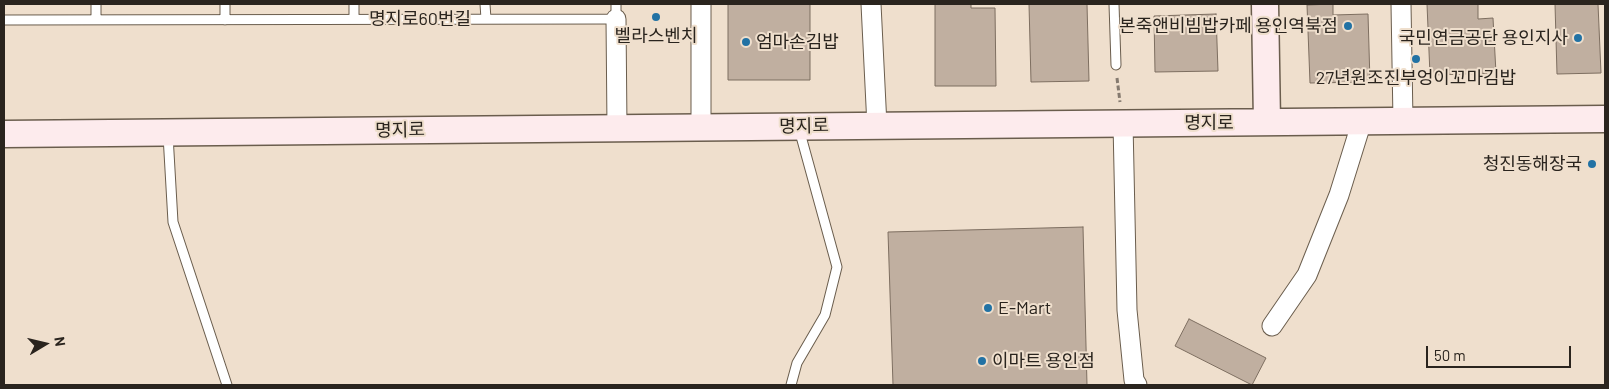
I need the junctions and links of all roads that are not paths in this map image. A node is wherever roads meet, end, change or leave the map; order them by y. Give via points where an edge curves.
1 (96, 4) edge
2 (225, 4) edge
3 (354, 4) edge
4 (486, 4) edge
5 (701, 4) edge
6 (871, 4) edge
7 (1114, 4) edge
8 (1265, 4) edge
9 (1401, 4) edge
10 (616, 11) edge
11 (354, 19) junction
12 (486, 19) junction
13 (4, 20) edge
14 (96, 20) junction
15 (225, 20) junction
16 (1116, 65) road end
17 (1605, 119) edge
18 (1362, 121) junction
19 (1403, 121) junction
20 (1267, 122) junction
21 (1123, 123) junction
22 (798, 126) junction
23 (877, 126) junction
24 (701, 127) junction
25 (616, 128) junction
26 (168, 132) junction
27 (4, 134) edge
28 (1272, 326) dead end
29 (227, 385) edge
30 (791, 385) edge
31 (1137, 385) edge

1 - 14 lane
2 - 15 lane
3 - 11 lane, 명지로60번길
4 - 12 lane, 명지로60번길
5 - 24 street
6 - 23 street
7 - 16 lane
8 - 20 main road
9 - 19 street
10 - 12 lane, 명지로60번길
10 - 25 street
11 - 12 lane, 명지로60번길
11 - 15 lane, 명지로60번길
13 - 14 lane, 명지로60번길
14 - 15 lane, 명지로60번길
17 - 19 main road, 명지로
18 - 19 main road, 명지로
18 - 20 main road, 명지로
18 - 28 street via 1339,196 1307,275
20 - 21 main road, 명지로
21 - 23 main road, 명지로
21 - 31 street via 1127,310
22 - 23 main road, 명지로
22 - 24 main road, 명지로
22 - 30 lane via 838,267 825,315 797,363
24 - 25 main road, 명지로
25 - 26 main road, 명지로
26 - 27 main road, 명지로
26 - 29 lane via 173,222

